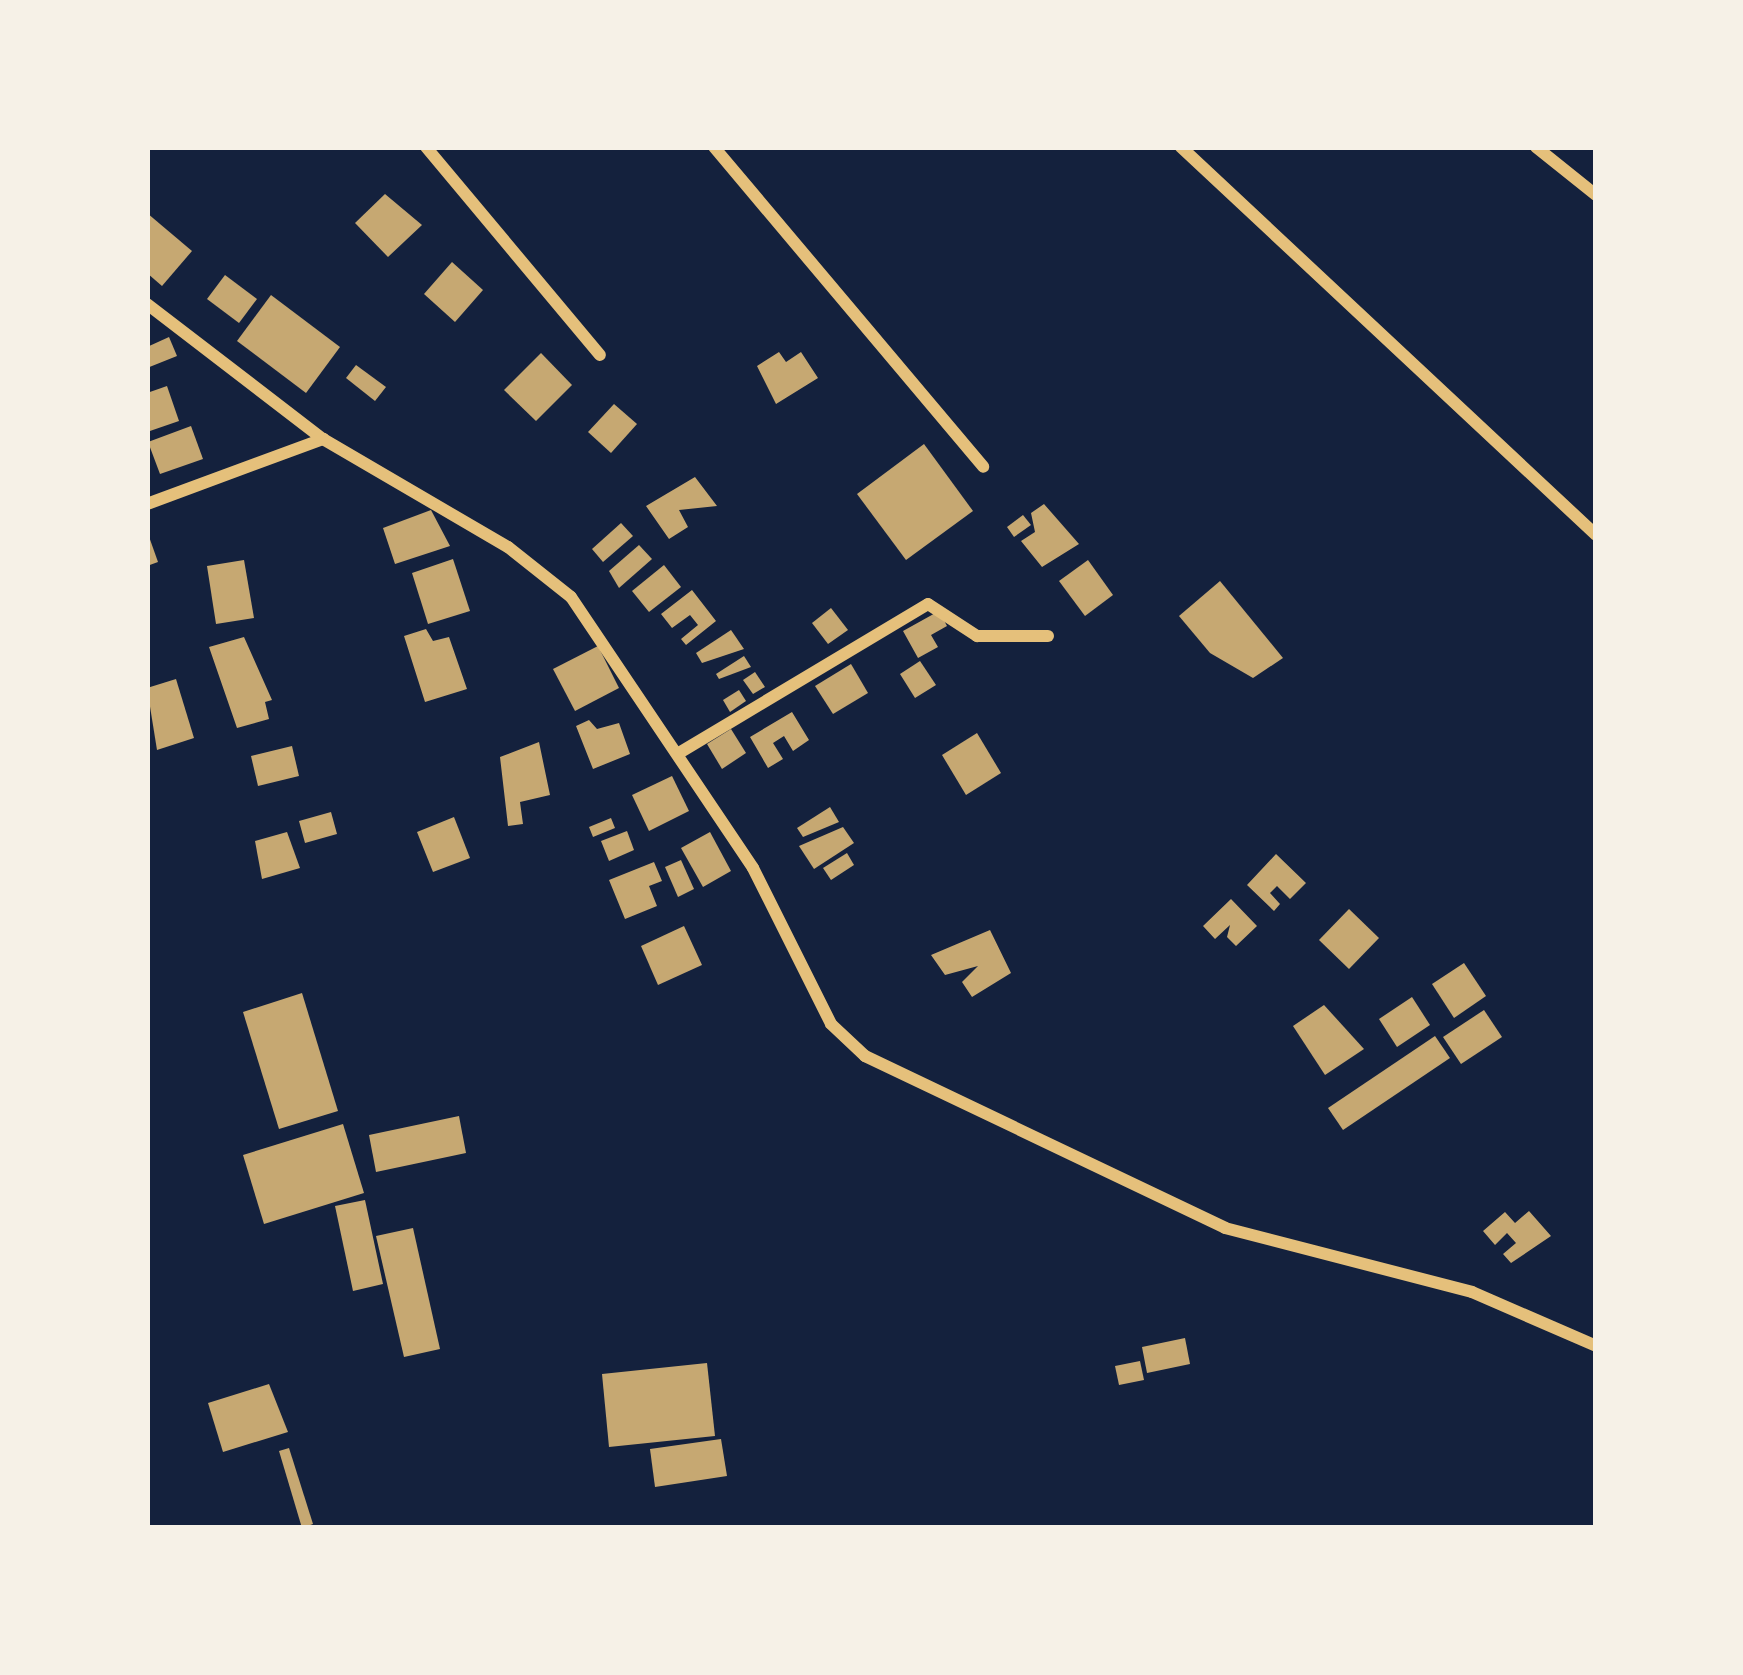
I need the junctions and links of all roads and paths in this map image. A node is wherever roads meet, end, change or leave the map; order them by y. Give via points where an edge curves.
1 (426, 147) edge
2 (714, 147) edge
3 (1181, 147) edge
4 (1535, 147) edge
5 (1596, 195) edge
6 (147, 304) edge
7 (600, 355) dead end
8 (323, 439) junction
9 (983, 466) dead end
10 (147, 504) edge
11 (1596, 535) edge
12 (1048, 637) dead end
13 (679, 753) junction
14 (1596, 1346) edge

1 - 7 street
2 - 9 street
3 - 11 street
4 - 5 street
6 - 8 street
8 - 10 street
8 - 13 street via 539,567 594,623
12 - 13 street via 977,636 928,604
13 - 14 street via 753,868 820,1006 865,1056 1225,1228 1472,1292

